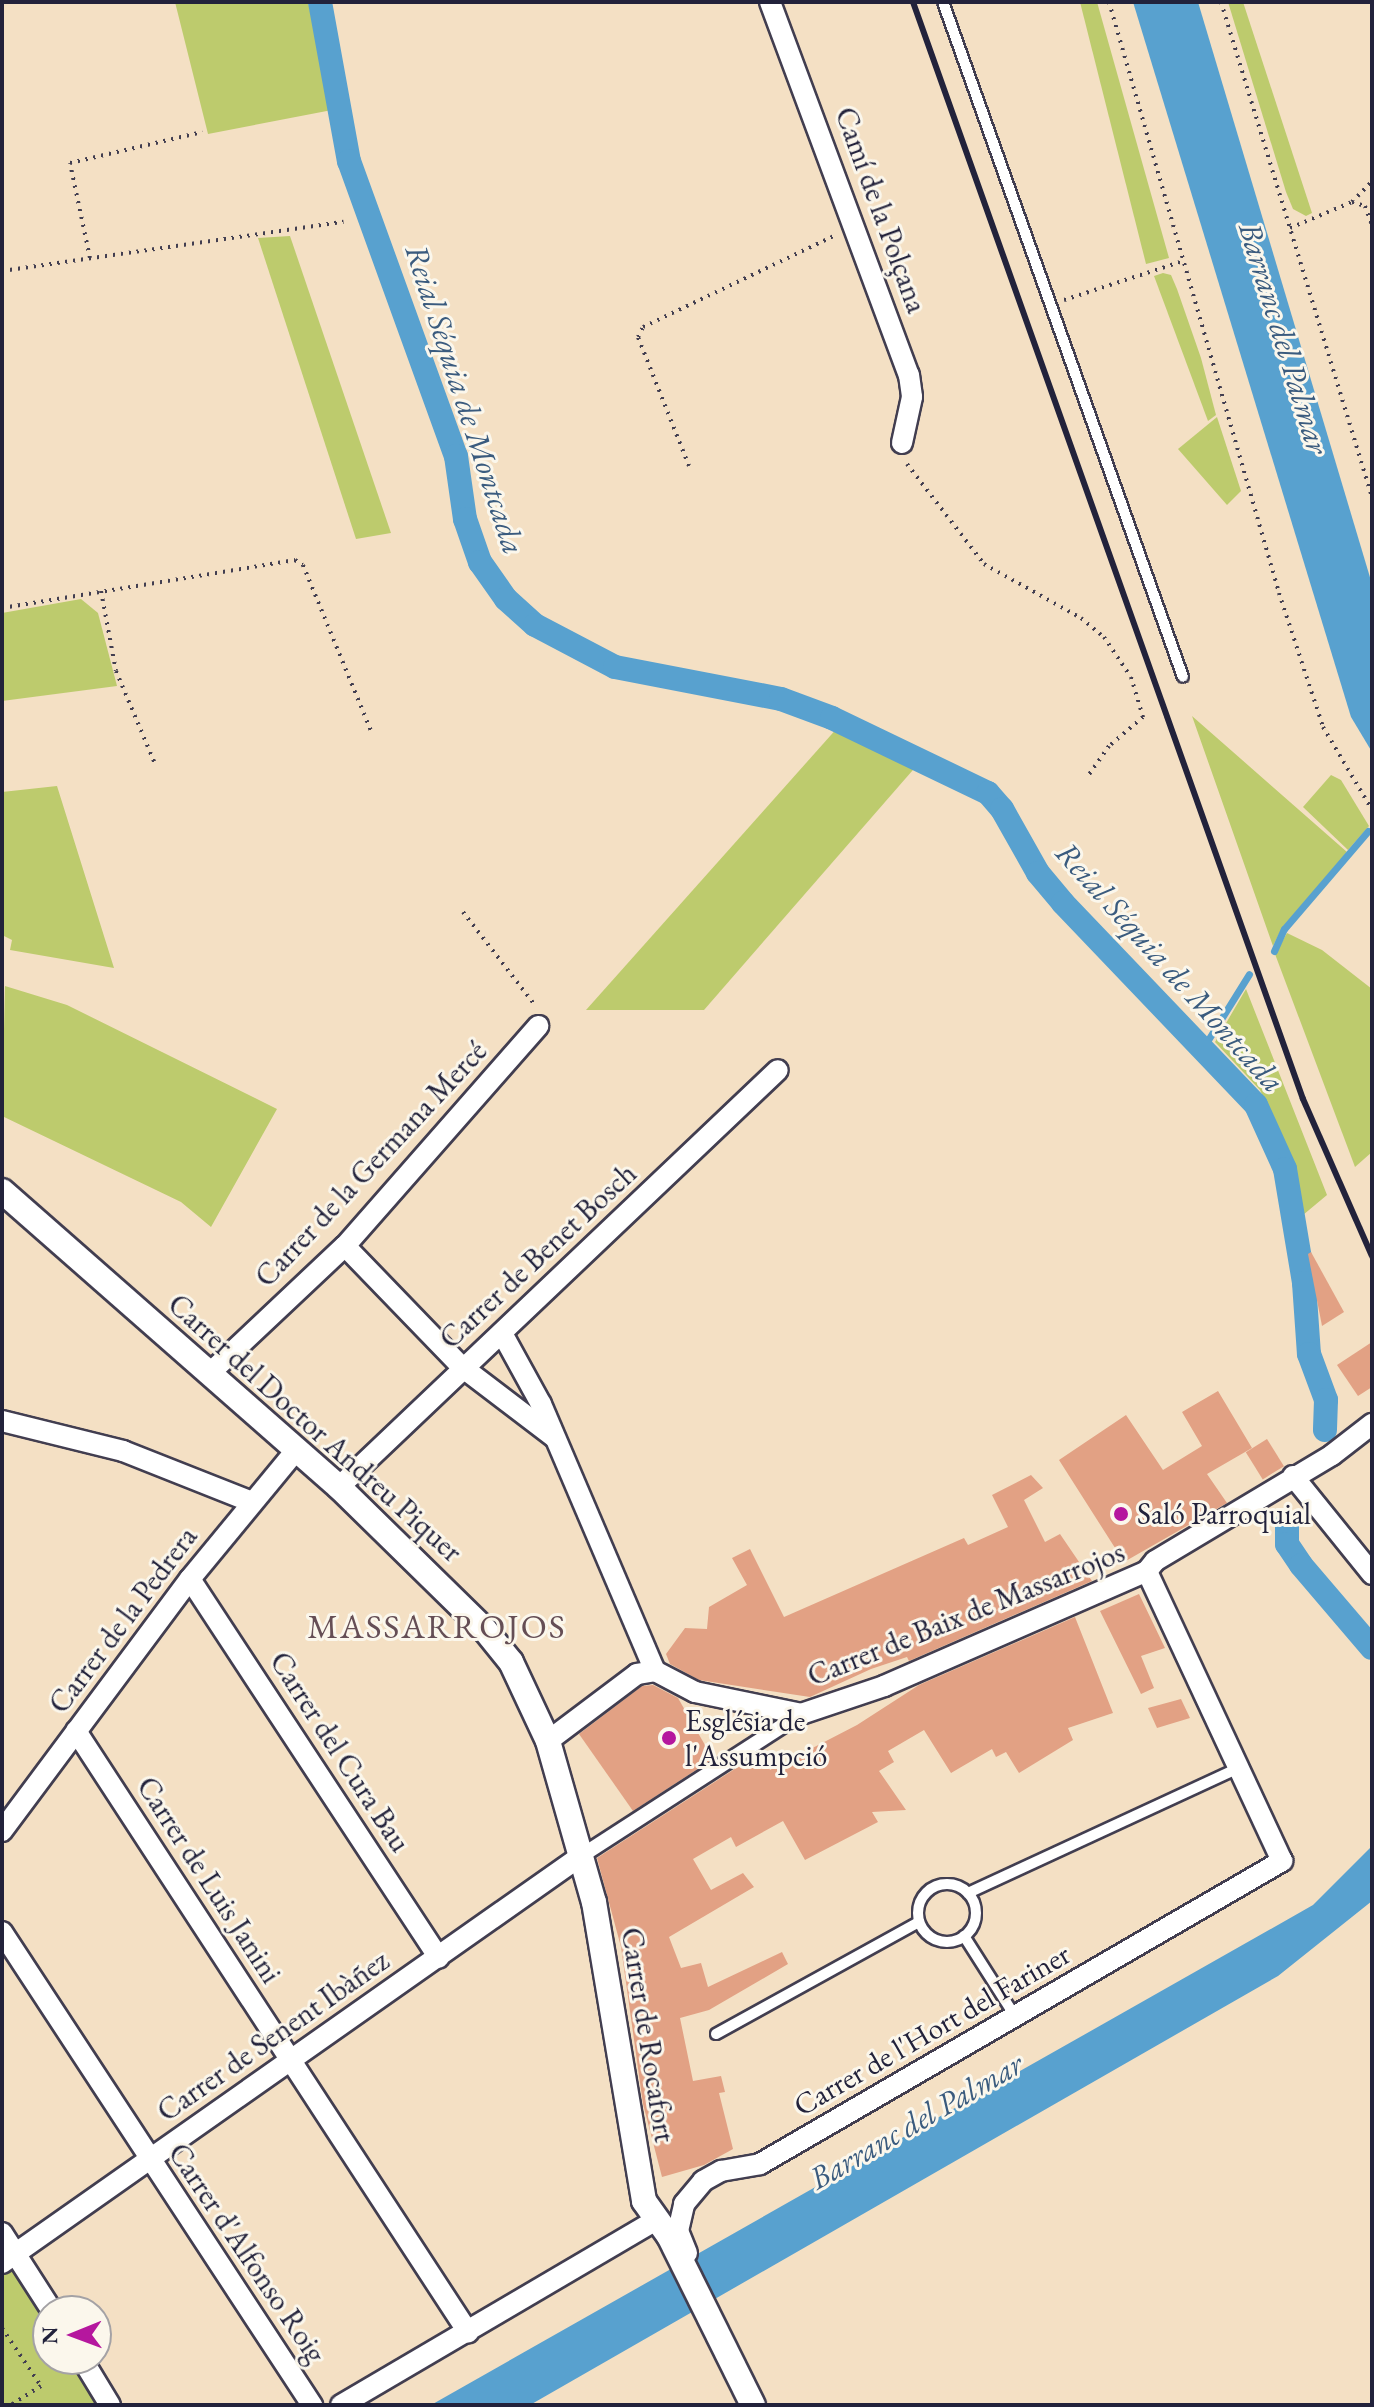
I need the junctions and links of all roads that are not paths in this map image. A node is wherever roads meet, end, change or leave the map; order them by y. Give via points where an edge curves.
1 (770, 2) edge
2 (943, 2) edge
3 (902, 443) road end
4 (1183, 677) dead end
5 (538, 1026) road end
6 (778, 1070) dead end
7 (2, 1191) edge
8 (345, 1246) junction
9 (503, 1335) junction
10 (462, 1367) junction
11 (210, 1373) junction
12 (2, 1421) edge
13 (1372, 1424) edge
14 (554, 1437) junction
15 (297, 1449) junction
16 (1293, 1476) junction
17 (339, 1487) junction
18 (252, 1502) junction
19 (1147, 1571) junction
20 (1372, 1574) edge
21 (190, 1579) junction
22 (655, 1671) junction
23 (801, 1714) junction
24 (76, 1731) junction
25 (548, 1741) junction
26 (1238, 1768) junction
27 (2, 1831) edge
28 (578, 1858) junction
29 (968, 1893) junction
30 (919, 1922) junction
31 (2, 1932) edge
32 (964, 1936) junction
33 (439, 1958) junction
34 (1016, 2018) junction
35 (716, 2034) dead end
36 (291, 2062) junction
37 (147, 2159) junction
38 (667, 2230) junction
39 (2, 2233) edge
40 (9, 2258) edge
41 (39, 2295) edge
42 (468, 2332) junction
43 (92, 2375) edge
44 (110, 2405) edge
45 (312, 2405) edge
46 (341, 2405) edge
47 (753, 2405) edge

1 - 3 street, Camí de la Polçana via 909,375 912,397
2 - 4 lane
5 - 8 street, Carrer de la Germana Mercé
6 - 9 street, Carrer de Benet Bosch
7 - 11 street, Carrer del Doctor Andreu Piquer
8 - 10 street
8 - 11 street, Carrer de la Germana Mercé
9 - 10 street, Carrer de Benet Bosch
9 - 14 street
10 - 14 street
10 - 17 street, Carrer de Benet Bosch
11 - 15 street, Carrer del Doctor Andreu Piquer
12 - 18 street via 123,1451
13 - 16 street, Carrer de Baix de Massarrojos
14 - 22 street
15 - 17 street, Carrer del Doctor Andreu Piquer
15 - 18 street, Carrer de la Pedrera
16 - 19 street, Carrer de Baix de Massarrojos via 1155,1561
16 - 20 street
17 - 25 street, Carrer del Doctor Andreu Piquer via 485,1630 524,1684
18 - 21 street, Carrer de la Pedrera
19 - 23 street, Carrer de Baix de Massarrojos via 884,1686
19 - 26 street
21 - 24 street, Carrer de la Pedrera
21 - 33 street, Carrer del Cura Bau
22 - 23 street via 695,1692
22 - 25 street via 637,1674
23 - 28 street, Carrer de Baix de Massarrojos
24 - 27 street, Carrer de la Pedrera
24 - 36 street, Carrer de Luis Janini
25 - 28 street, Carrer del Doctor Andreu Piquer
26 - 29 lane
26 - 34 street, Carrer de l'Hort del Fariner via 1282,1861
28 - 33 street, Carrer de Senent Ibàñez
28 - 38 street, Carrer de Rocafort via 604,1947 639,2181
29 - 30 lane via 951,1884 932,1888 919,1903
29 - 32 lane via 976,1910
30 - 32 lane via 938,1940
30 - 35 lane
31 - 37 street, Carrer d'Alfonso Roig
32 - 34 lane
33 - 36 street, Carrer de Senent Ibàñez
34 - 38 street, Carrer de l'Hort del Fariner via 760,2164 721,2171 703,2181
36 - 37 street, Carrer de Senent Ibàñez
36 - 42 street, Carrer de Luis Janini
37 - 40 street, Carrer de Senent Ibàñez
37 - 45 street, Carrer d'Alfonso Roig
38 - 42 street
38 - 47 street, Carrer de Rocafort
39 - 40 street
40 - 41 street
42 - 46 street
43 - 44 street

